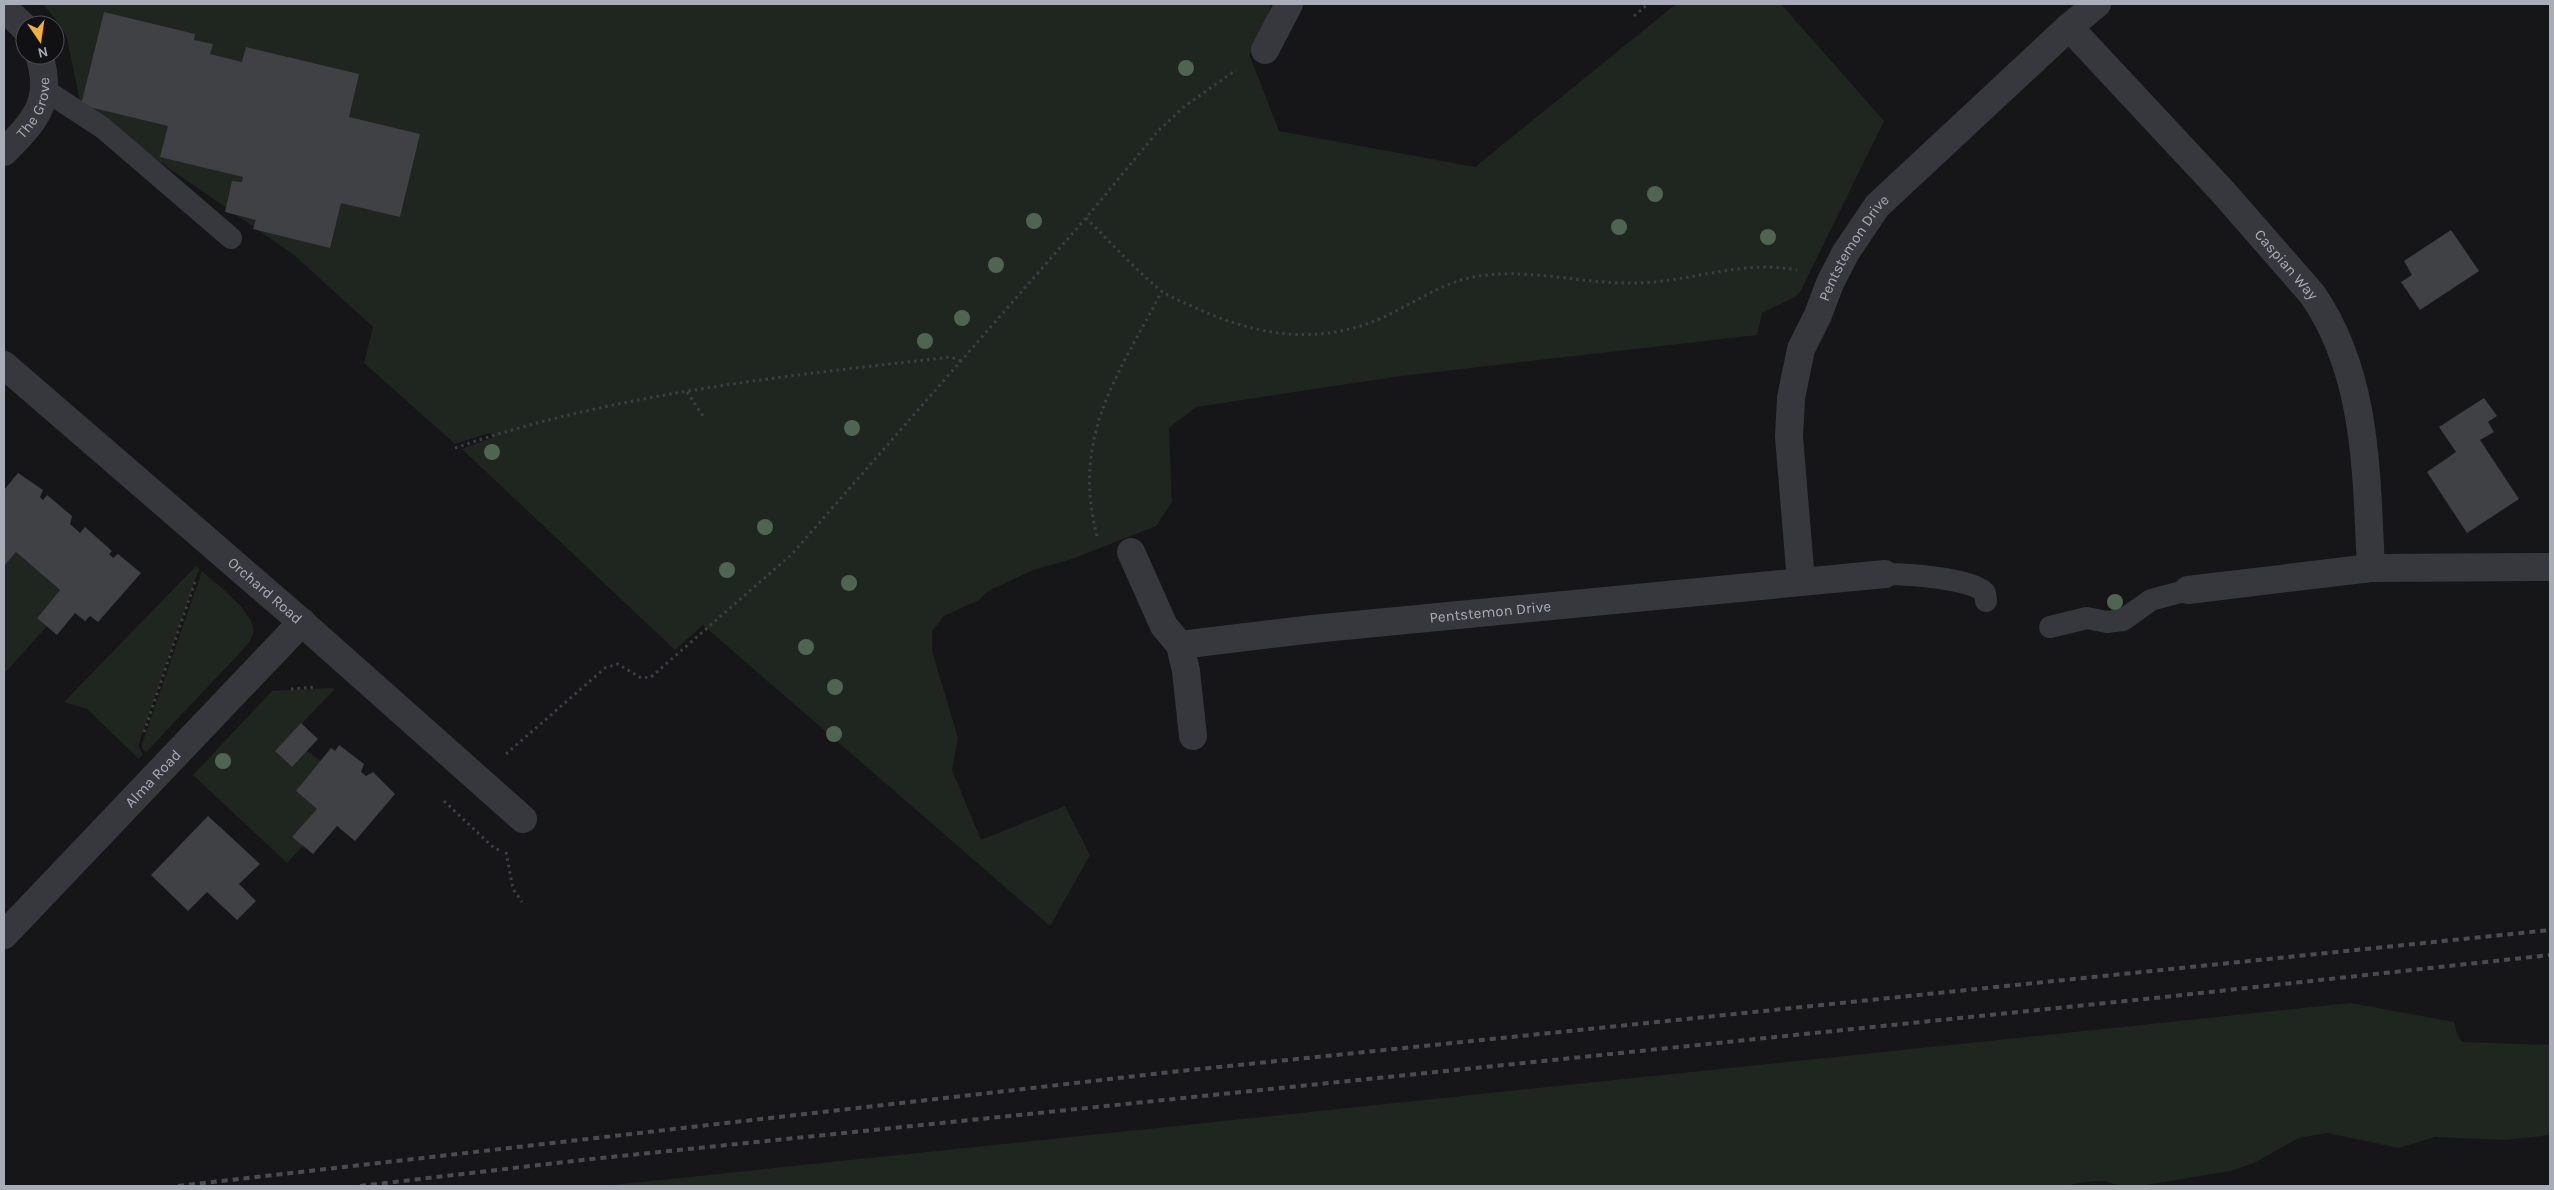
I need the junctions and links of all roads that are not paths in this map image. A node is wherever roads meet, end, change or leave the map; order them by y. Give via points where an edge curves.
1 (1290, 4) edge
2 (2097, 4) edge
3 (4, 8) edge
4 (15, 18) edge
5 (2069, 27) junction
6 (1265, 50) road end
7 (42, 65) edge
8 (45, 90) junction
9 (4, 152) edge
10 (231, 238) dead end
11 (4, 365) edge
12 (1131, 552) dead end
13 (2550, 567) edge
14 (2371, 568) junction
15 (1885, 574) joint
16 (1801, 581) junction
17 (2188, 590) joint
18 (1986, 601) dead end
19 (302, 622) junction
20 (2050, 627) dead end
21 (1180, 645) junction
22 (1193, 736) dead end
23 (523, 819) dead end
24 (4, 935) edge

1 - 6 street
2 - 5 street, Pentstemon Drive
3 - 4 street
5 - 14 street, Caspian Way via 2236,206 2322,310 2346,363 2358,404
5 - 16 street, Pentstemon Drive via 1877,206 1830,283 1801,349 1791,398 1789,437
7 - 8 street, The Grove
8 - 9 street, The Grove via 36,116
8 - 10 lane via 103,128
11 - 19 street, Orchard Road
12 - 21 street via 1164,626
13 - 14 street
14 - 17 street
15 - 16 street, Pentstemon Drive
15 - 18 lane via 1920,574 1978,587 1985,593
16 - 21 street, Pentstemon Drive
17 - 20 lane via 2152,600 2123,620 2107,622 2087,618
19 - 23 street, Orchard Road
19 - 24 street, Alma Road
21 - 22 street

